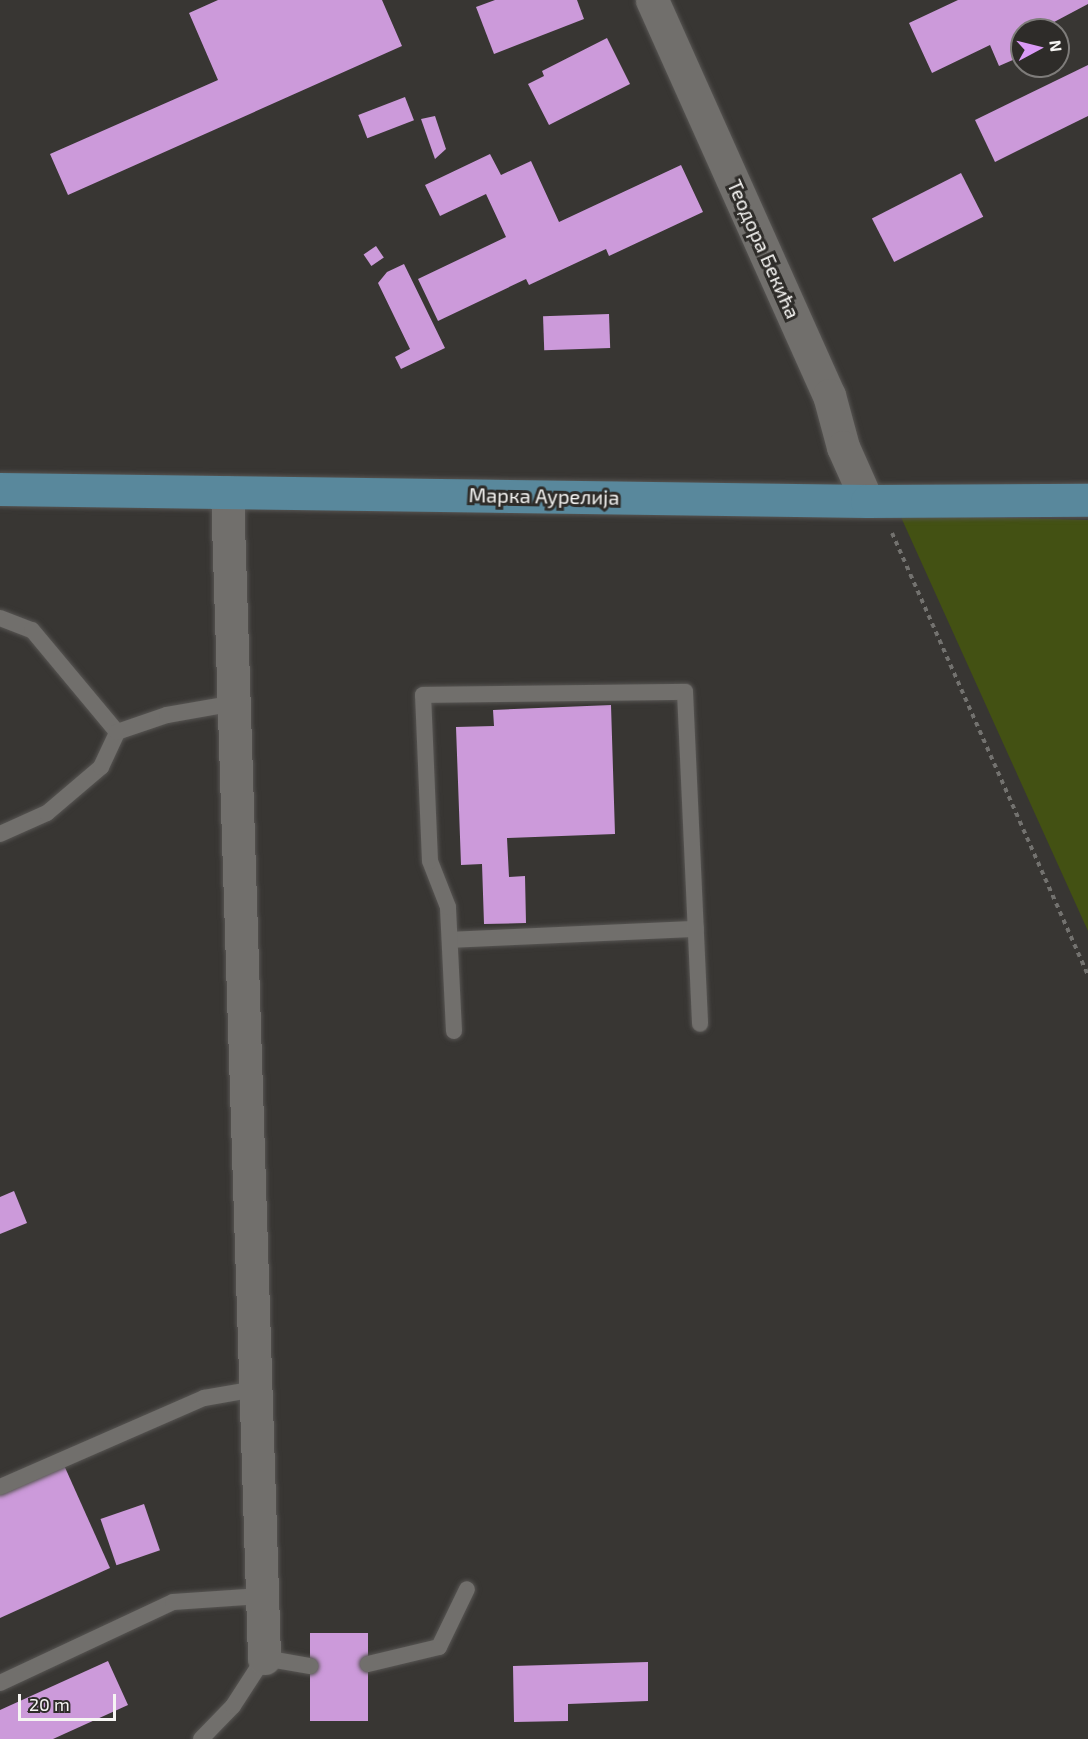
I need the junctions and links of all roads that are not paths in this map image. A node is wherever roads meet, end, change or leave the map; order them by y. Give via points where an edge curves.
1 (652, 0) edge
2 (0, 489) edge
3 (227, 492) junction
4 (1088, 500) edge
5 (867, 501) junction
6 (0, 618) edge
7 (236, 703) junction
8 (117, 732) junction
9 (0, 834) edge
10 (696, 929) junction
11 (450, 940) junction
12 (700, 1024) dead end
13 (454, 1031) dead end
14 (256, 1389) junction
15 (0, 1487) edge
16 (467, 1589) dead end
17 (261, 1596) junction
18 (264, 1658) junction
19 (368, 1664) dead end
20 (310, 1666) dead end
21 (0, 1683) edge
22 (201, 1739) edge

1 - 5 street, Теодора Бекића via 829,395 843,447
2 - 3 main road, Марка Аурелија
3 - 5 main road, Марка Аурелија
3 - 7 street
4 - 5 main road, Марка Аурелија
6 - 8 lane via 32,630
7 - 8 lane via 167,716
7 - 14 street
8 - 9 lane via 100,767 74,790 47,813
10 - 11 lane
10 - 11 lane via 685,692 423,695 430,861 448,908
10 - 12 lane
11 - 13 lane
14 - 15 lane via 204,1398
14 - 17 street
16 - 19 lane via 440,1647
17 - 18 street
17 - 21 lane via 173,1602
18 - 20 lane
18 - 22 lane via 233,1706

